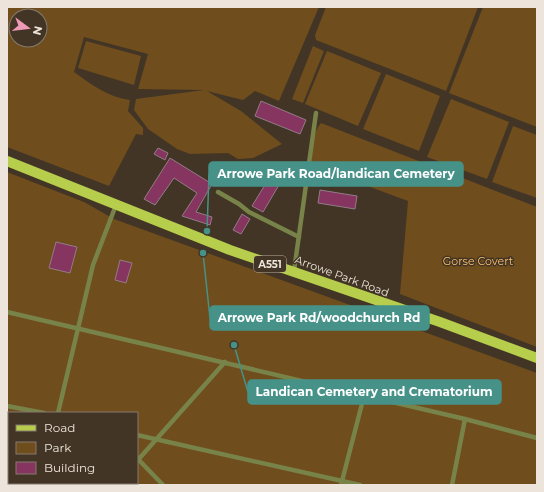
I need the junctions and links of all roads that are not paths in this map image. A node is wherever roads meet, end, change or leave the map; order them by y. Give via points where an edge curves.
1 (316, 113) dead end
2 (7, 161) edge
3 (218, 192) dead end
4 (116, 205) junction
5 (298, 237) junction
6 (294, 272) junction
7 (7, 312) edge
8 (76, 328) junction
9 (537, 358) edge
10 (225, 362) junction
11 (364, 396) junction
12 (7, 406) edge
13 (7, 410) edge
14 (33, 412) edge
15 (39, 412) edge
16 (58, 412) edge
17 (466, 419) junction
18 (138, 435) edge
19 (537, 438) edge
20 (157, 440) junction
21 (138, 458) edge
22 (138, 460) edge
23 (341, 483) edge
24 (163, 485) edge
25 (360, 485) edge
26 (452, 485) edge

1 - 5 lane
2 - 4 main road, Arrowe Park Road / A551
3 - 5 lane via 249,212
4 - 6 main road, Arrowe Park Road / A551
4 - 8 lane via 93,265
5 - 6 lane
6 - 9 main road, Arrowe Park Road / A551
7 - 8 lane
8 - 10 lane
8 - 16 lane
10 - 11 lane
10 - 20 lane
11 - 17 lane
11 - 23 lane
12 - 15 lane
13 - 14 lane
17 - 19 lane
17 - 26 lane
18 - 20 lane
20 - 21 lane
20 - 23 lane
22 - 24 lane
23 - 25 lane

